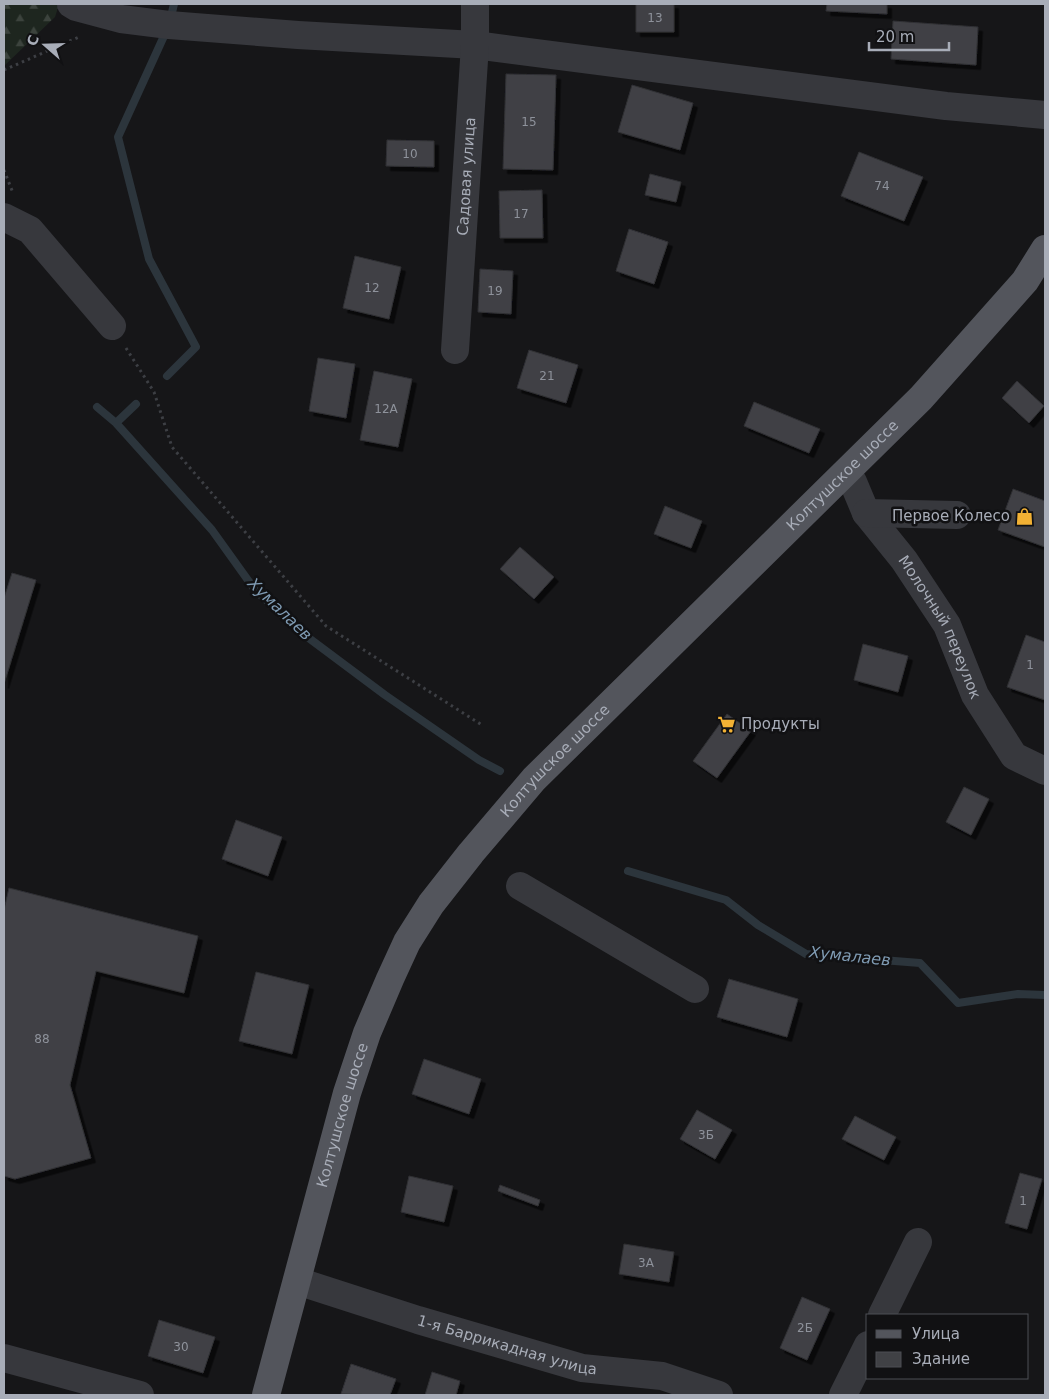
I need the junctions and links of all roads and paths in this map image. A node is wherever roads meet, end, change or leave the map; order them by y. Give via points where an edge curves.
1 (71, 4) edge
2 (475, 4) edge
3 (121, 18) junction
4 (475, 45) junction
5 (4, 70) edge
6 (1045, 115) edge
7 (4, 217) edge
8 (1045, 249) edge
9 (112, 326) joint
10 (455, 350) dead end
11 (845, 474) junction
12 (866, 513) junction
13 (958, 516) dead end
14 (482, 725) dead end
15 (1045, 771) edge
16 (520, 886) dead end
17 (695, 989) dead end
18 (918, 1242) dead end
19 (297, 1281) junction
20 (882, 1314) edge
21 (866, 1349) edge
22 (4, 1358) edge
23 (140, 1395) edge
24 (266, 1395) edge
25 (719, 1395) edge
26 (843, 1395) edge

1 - 3 street
2 - 4 street, Садовая улица
3 - 4 street via 298,35
3 - 5 path
4 - 6 street via 946,106
4 - 10 street, Садовая улица
7 - 9 street via 30,230
8 - 11 main road, Колтушское шоссе via 1026,281 996,315 921,398
9 - 14 path via 154,392 172,447 326,626
11 - 12 street, Молочный переулок via 853,482
11 - 19 main road, Колтушское шоссе via 534,779 431,904 408,942 367,1033 347,1093
12 - 13 street
12 - 15 street, Молочный переулок via 904,560 946,624 975,695 1014,756
16 - 17 street
18 - 20 street
19 - 24 main road, Колтушское шоссе
19 - 25 street, 1-я Баррикадная улица via 582,1368 662,1376
21 - 26 street
22 - 23 street

